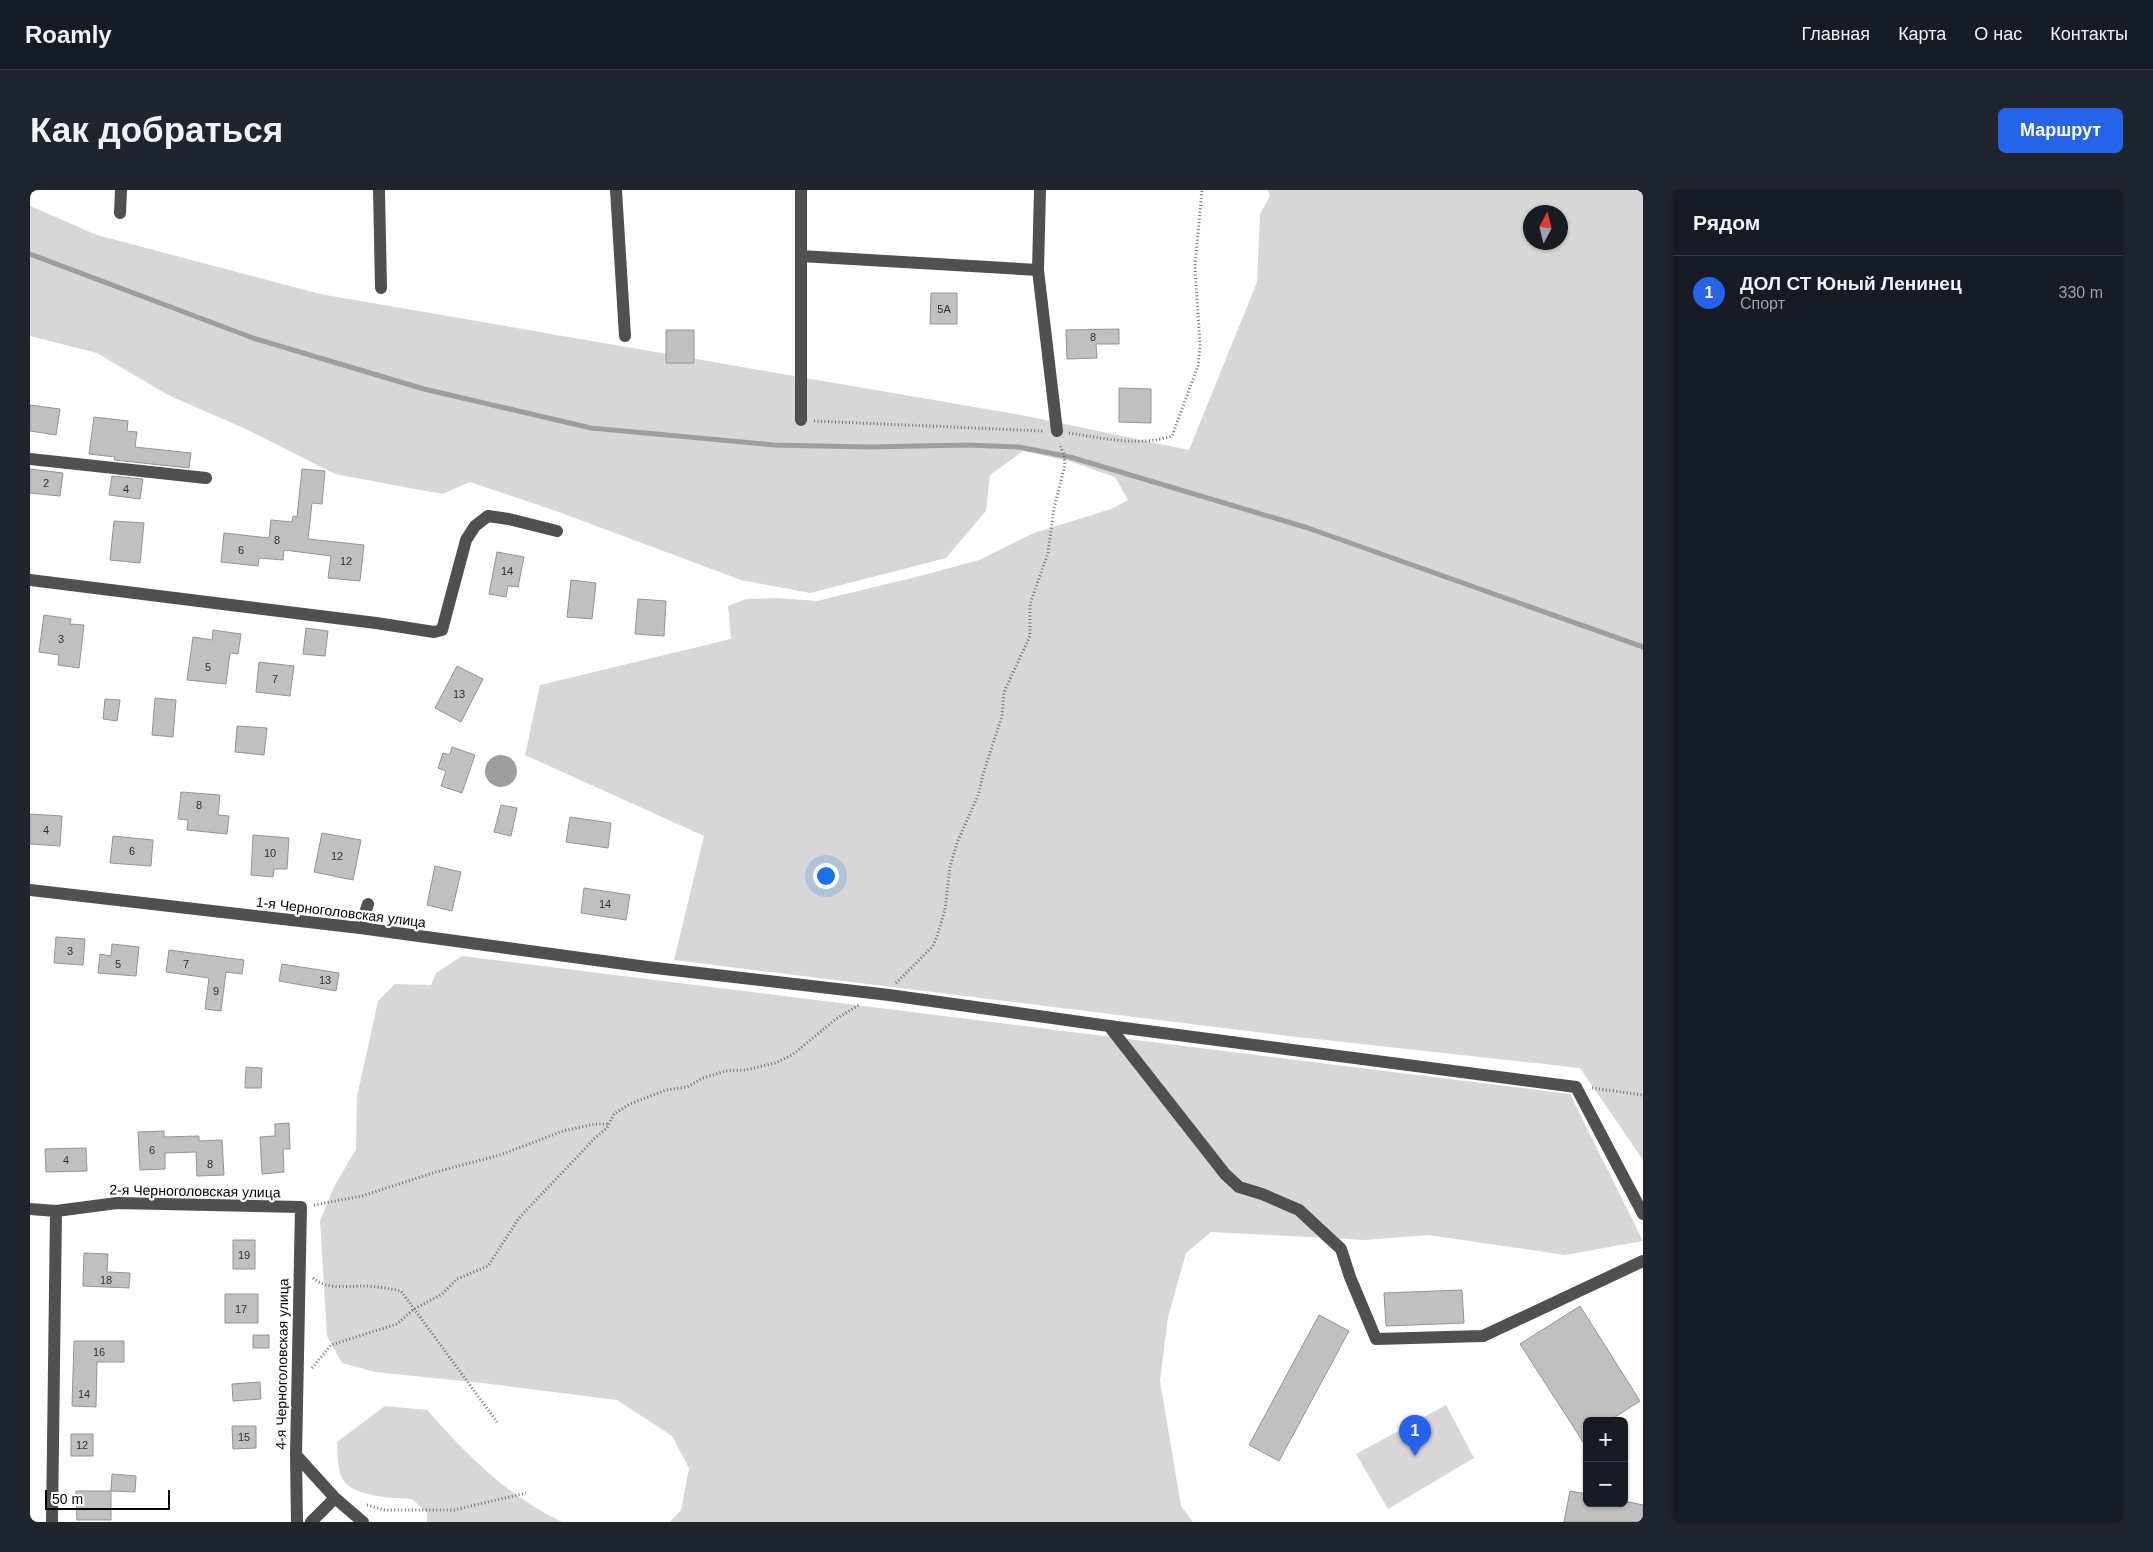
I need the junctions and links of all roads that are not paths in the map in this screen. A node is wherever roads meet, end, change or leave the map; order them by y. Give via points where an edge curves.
1 (120, 190) edge
2 (379, 190) edge
3 (616, 190) edge
4 (801, 190) edge
5 (1040, 190) edge
6 (120, 213) dead end
7 (801, 256) junction
8 (1038, 270) junction
9 (381, 288) dead end
10 (624, 336) dead end
11 (801, 420) road end
12 (1057, 431) road end
13 (30, 459) edge
14 (206, 478) dead end
15 (557, 531) dead end
16 (30, 580) edge
17 (30, 890) edge
18 (368, 904) dead end
19 (360, 928) junction
20 (1109, 1026) junction
21 (301, 1207) joint
22 (30, 1209) edge
23 (56, 1211) junction
24 (1643, 1214) edge
25 (1643, 1261) edge
26 (296, 1454) junction
27 (335, 1498) junction
28 (52, 1522) edge
29 (296, 1522) edge
30 (311, 1522) edge
31 (363, 1522) edge

1 - 6 street
2 - 9 street
3 - 10 street
4 - 7 street
5 - 8 street
7 - 8 street
7 - 11 street
8 - 12 street
13 - 14 street
15 - 16 street via 488,516 475,526 466,540 442,630 434,632
17 - 19 street, 1-я Черноголовская улица
18 - 19 street
19 - 20 street, 1-я Черноголовская улица
20 - 24 street, 1-я Черноголовская улица via 1576,1087
20 - 25 street via 1225,1174 1239,1187 1300,1210 1341,1249 1376,1339 1483,1336
21 - 23 street, 2-я Черноголовская улица via 118,1203
21 - 26 street, 4-я Черноголовская улица
22 - 23 street, 2-я Черноголовская улица
23 - 28 street
26 - 27 street
26 - 29 street, 4-я Черноголовская улица
27 - 30 street
27 - 31 street

